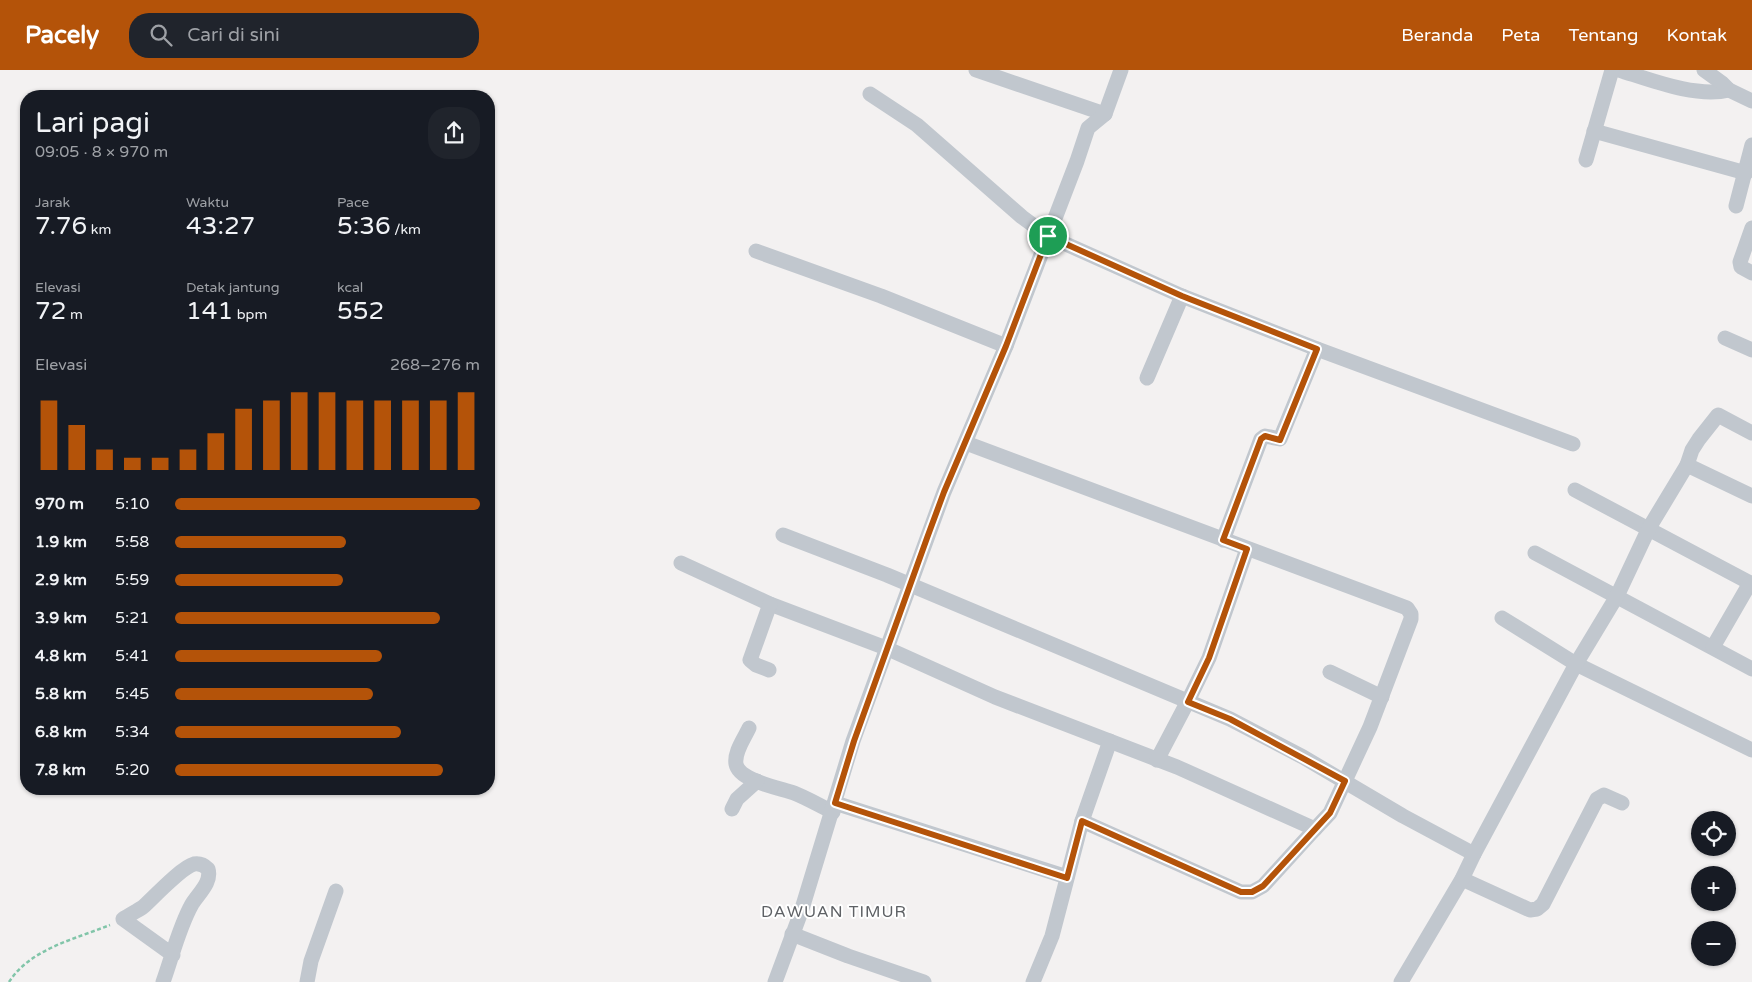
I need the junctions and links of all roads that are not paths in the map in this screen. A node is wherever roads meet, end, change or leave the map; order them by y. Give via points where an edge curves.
1 (976, 70) edge
2 (1121, 70) edge
3 (1612, 70) edge
4 (1619, 70) edge
5 (1704, 70) edge
6 (1729, 90) junction
7 (870, 94) dead end
8 (1752, 101) edge
9 (1105, 114) junction
10 (1594, 131) junction
11 (1752, 146) edge
12 (1586, 160) dead end
13 (1746, 173) junction
14 (1736, 206) dead end
15 (1752, 228) edge
16 (1048, 236) junction
17 (756, 251) dead end
18 (1752, 273) edge
19 (1182, 296) junction
20 (1725, 338) dead end
21 (1006, 346) junction
22 (1317, 349) junction
23 (1752, 350) edge
24 (1147, 378) dead end
25 (1752, 433) edge
26 (966, 443) junction
27 (1573, 444) dead end
28 (1687, 465) junction
29 (1575, 490) dead end
30 (1752, 496) edge
31 (1649, 528) junction
32 (783, 535) dead end
33 (1223, 540) junction
34 (1247, 549) junction
35 (1536, 553) dead end
36 (681, 563) dead end
37 (1751, 583) edge
38 (909, 585) junction
39 (1617, 596) junction
40 (770, 604) junction
41 (1502, 618) dead end
42 (1713, 647) junction
43 (886, 648) junction
44 (1576, 664) junction
45 (1752, 669) edge
46 (770, 670) dead end
47 (1330, 672) dead end
48 (1382, 697) junction
49 (1188, 702) junction
50 (749, 728) dead end
51 (1110, 741) junction
52 (1752, 750) edge
53 (1157, 760) junction
54 (757, 781) junction
55 (1345, 781) junction
56 (1622, 803) dead end
57 (834, 808) junction
58 (732, 809) dead end
59 (1082, 821) junction
60 (1315, 829) junction
61 (1474, 854) junction
62 (1067, 878) junction
63 (1462, 879) junction
64 (336, 891) dead end
65 (792, 934) junction
66 (173, 955) junction
67 (163, 982) edge
68 (307, 982) edge
69 (775, 982) edge
70 (924, 982) edge
71 (1033, 982) edge
72 (1402, 982) edge

1 - 9 street
2 - 9 street
3 - 10 street
4 - 6 street via 1701,92
5 - 6 street
6 - 8 street
7 - 16 street via 917,125
9 - 16 street via 1088,128
10 - 12 street
10 - 13 street
11 - 13 street
13 - 14 street
15 - 18 street via 1740,262 1741,267
16 - 19 street
16 - 21 street
17 - 21 street
19 - 22 street
19 - 24 street
20 - 23 street
21 - 26 street
22 - 27 street
22 - 33 street via 1280,440 1265,436 1261,439
25 - 28 street via 1718,415 1692,450
26 - 33 street
26 - 38 street
28 - 30 street
28 - 31 street
29 - 31 street
31 - 37 street
31 - 39 street
32 - 38 street
33 - 34 street
34 - 48 street via 1408,608 1411,619
34 - 49 street via 1209,658
35 - 39 street
36 - 40 street
37 - 42 street
38 - 43 street
38 - 49 street
39 - 42 street
39 - 44 street
40 - 43 street
40 - 46 street via 750,660
41 - 44 street
42 - 45 street
43 - 51 street via 995,697
43 - 57 street
44 - 52 street
44 - 61 street
47 - 48 street
48 - 55 street
49 - 53 street
49 - 55 street via 1230,719
50 - 54 street via 736,755 736,766 742,774
51 - 53 street
51 - 59 street
53 - 60 street
54 - 57 street
54 - 58 street via 737,799
55 - 60 street via 1330,813
55 - 61 street
56 - 63 street via 1604,795 1597,799 1543,904 1537,909 1530,910
57 - 62 street
57 - 65 street
59 - 60 street via 1241,892 1252,892 1263,886
59 - 62 street
61 - 63 street
62 - 71 street via 1052,936
63 - 72 street
64 - 68 street
65 - 69 street
65 - 70 street
66 - 66 street via 192,905 209,877 204,865 192,865 123,920
66 - 67 street

